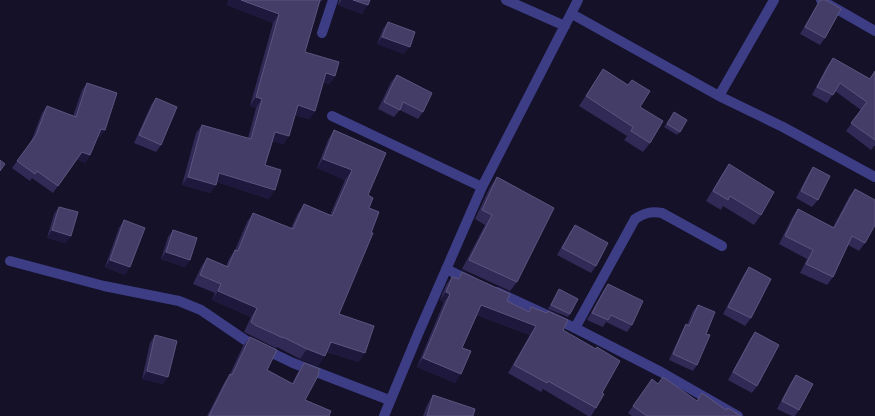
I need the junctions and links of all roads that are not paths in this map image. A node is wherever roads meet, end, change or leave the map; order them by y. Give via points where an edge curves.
1 (333, 0) edge
2 (506, 0) edge
3 (578, 0) edge
4 (774, 0) edge
5 (821, 0) edge
6 (572, 14) junction
7 (565, 26) junction
8 (875, 31) edge
9 (322, 33) dead end
10 (719, 96) junction
11 (332, 116) dead end
12 (875, 177) edge
13 (482, 187) junction
14 (722, 246) dead end
15 (10, 261) dead end
16 (446, 269) junction
17 (575, 328) junction
18 (390, 400) junction
19 (384, 416) edge
20 (738, 416) edge

1 - 9 street
2 - 7 street
3 - 6 street
4 - 10 street
5 - 8 street
6 - 7 street
6 - 10 street
7 - 13 street
10 - 12 street
11 - 13 street
13 - 16 street
14 - 17 street via 662,213 645,213 635,219
15 - 18 street via 104,286 178,301 201,310 245,340 293,363
16 - 17 street
16 - 18 street
17 - 20 street via 661,372
18 - 19 street

